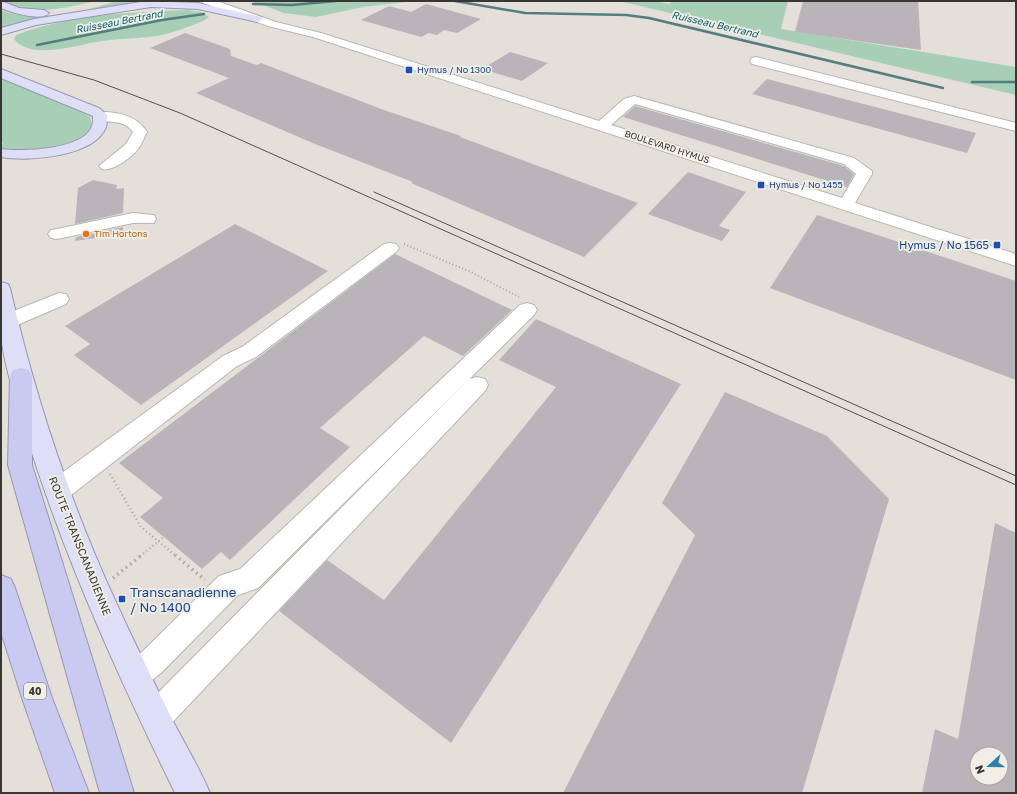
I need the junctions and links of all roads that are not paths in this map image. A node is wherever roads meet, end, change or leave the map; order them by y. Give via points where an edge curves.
1 (110, 1) edge
2 (167, 1) edge
3 (207, 1) edge
4 (228, 1) edge
5 (1, 4) edge
6 (148, 4) junction
7 (257, 19) junction
8 (1, 32) edge
9 (317, 35) junction
10 (756, 61) dead end
11 (1, 73) edge
12 (101, 117) junction
13 (602, 126) junction
14 (1016, 127) edge
15 (1, 153) edge
16 (107, 166) dead end
17 (846, 205) junction
18 (148, 219) dead end
19 (57, 234) dead end
20 (390, 248) road end
21 (1016, 260) edge
22 (1, 288) edge
23 (59, 299) dead end
24 (527, 310) road end
25 (8, 321) junction
26 (21, 376) junction
27 (477, 385) dead end
28 (57, 491) junction
29 (1, 588) edge
30 (135, 674) junction
31 (156, 717) junction
32 (72, 793) edge
33 (117, 793) edge
34 (193, 793) edge

1 - 5 main road via 79,9 47,13 17,11
2 - 6 main road
3 - 7 street, BOULEVARD HYMUS
4 - 9 street, BOULEVARD HYMUS via 292,23
6 - 7 main road via 198,6
6 - 8 main road via 34,22
7 - 9 street, BOULEVARD HYMUS
9 - 13 street, BOULEVARD HYMUS
10 - 14 street
11 - 12 main road via 90,109
12 - 15 main road via 97,131 69,148 30,156
12 - 16 street via 116,118 135,126 140,132 132,147
13 - 17 street, BOULEVARD HYMUS
13 - 17 street via 634,100 849,161 864,171 864,174
17 - 21 street, BOULEVARD HYMUS
18 - 19 street via 133,218
20 - 28 street via 249,352 230,361
22 - 25 main road, ROUTE TRANSCANADIENNE
23 - 25 street
24 - 30 street via 248,579 229,585 152,662
25 - 26 main road, ROUTE TRANSCANADIENNE
26 - 28 main road, ROUTE TRANSCANADIENNE
26 - 33 highway via 20,465
27 - 31 street
28 - 30 main road, ROUTE TRANSCANADIENNE via 84,561
29 - 32 highway, 40
30 - 31 main road, ROUTE TRANSCANADIENNE
31 - 34 main road, ROUTE TRANSCANADIENNE

